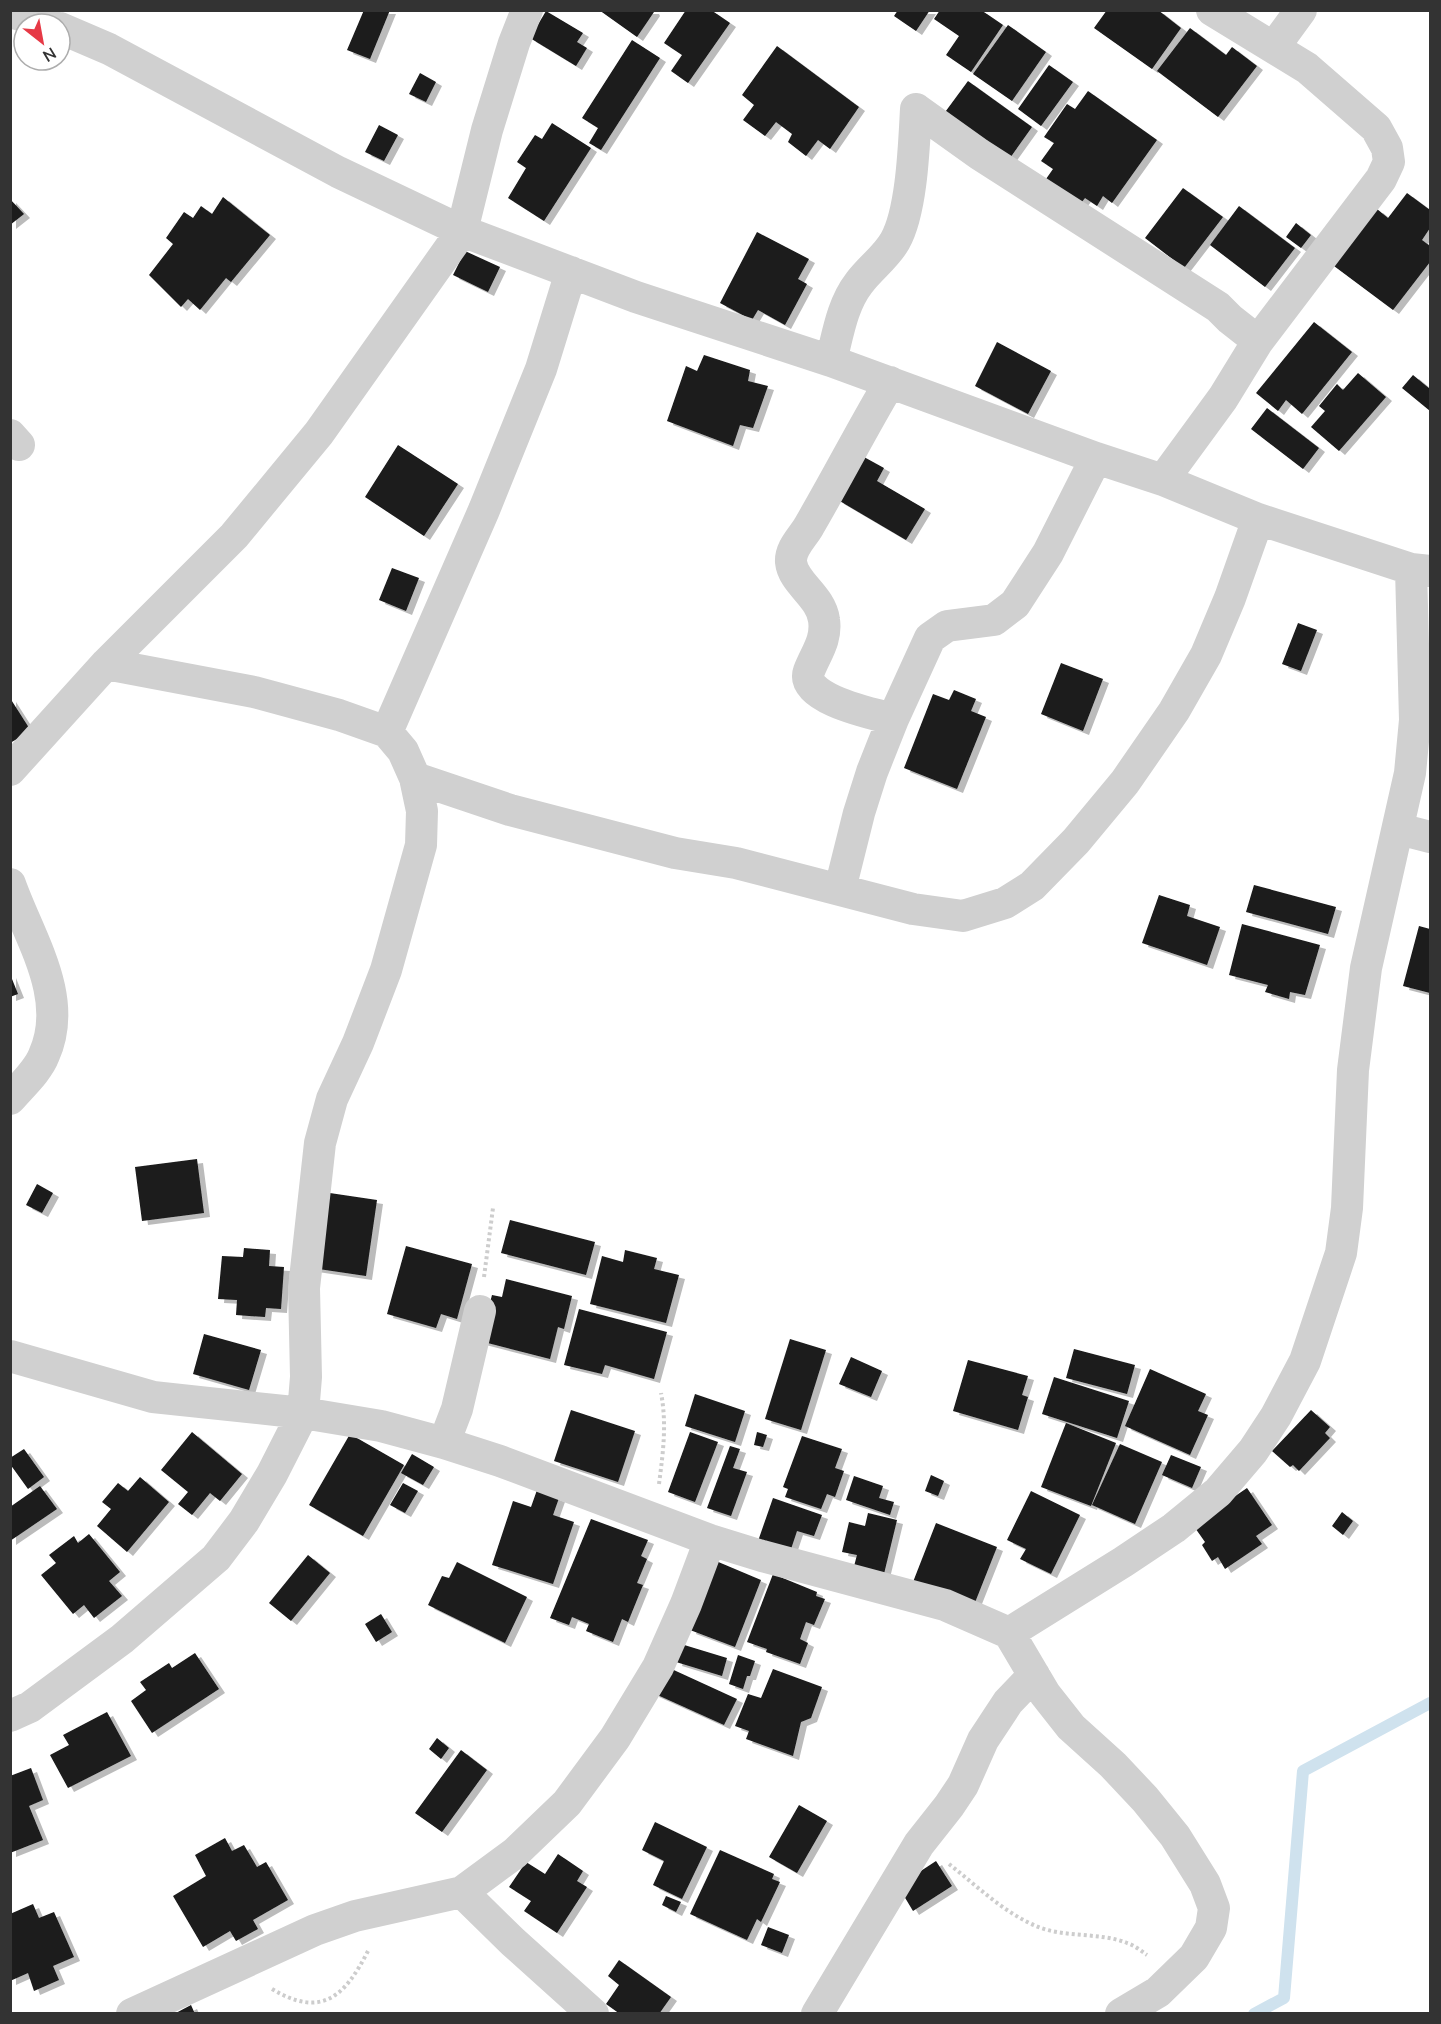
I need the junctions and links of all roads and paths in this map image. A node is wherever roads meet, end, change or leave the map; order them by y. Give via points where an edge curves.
1 (527, 10) edge
2 (1212, 10) edge
3 (1302, 10) edge
4 (72, 33) edge
5 (1274, 47) junction
6 (462, 231) junction
7 (571, 272) junction
8 (1258, 340) junction
9 (831, 361) junction
10 (890, 382) junction
11 (1096, 458) junction
12 (1163, 480) junction
13 (1258, 519) junction
14 (1421, 570) edge
15 (106, 664) junction
16 (893, 719) junction
17 (387, 732) junction
18 (10, 770) edge
19 (415, 778) junction
20 (1399, 829) junction
21 (1431, 837) edge
22 (10, 884) edge
23 (840, 889) junction
24 (10, 1099) edge
25 (493, 1208) dead end
26 (480, 1311) joint
27 (10, 1356) edge
28 (660, 1393) dead end
29 (303, 1413) junction
30 (444, 1443) junction
31 (650, 1516) junction
32 (710, 1540) junction
33 (1010, 1633) junction
34 (1034, 1675) junction
35 (10, 1716) edge
36 (919, 1844) junction
37 (462, 1892) junction
38 (390, 1908) junction
39 (241, 1964) junction
40 (1176, 1975) junction
41 (132, 2013) edge
42 (593, 2013) edge
43 (817, 2013) edge
44 (1121, 2013) edge

1 - 6 street via 487,130
2 - 5 street
3 - 5 street
4 - 6 street via 109,49 338,172
5 - 8 street via 1307,68 1376,128 1387,147 1389,162 1360,208
6 - 7 street
6 - 15 street via 319,434 234,536
7 - 9 street
7 - 17 street via 541,369
8 - 9 street via 1218,307 988,160 916,109 903,222 895,242 849,298
8 - 12 street via 1223,398
9 - 10 street
10 - 11 street
10 - 16 street via 793,550 791,564 821,606 824,619 825,637 808,674 809,682 831,701
11 - 12 street
11 - 16 street via 1048,553 1015,604 994,620 947,626 930,638
12 - 13 street
13 - 14 street
13 - 23 street via 1210,646 1174,711 1125,782 1032,886 1005,903 963,916 914,909
14 - 20 street via 1415,720
15 - 17 street via 254,692
15 - 18 street
16 - 23 street via 859,813
17 - 19 street via 403,751
19 - 23 street via 588,831
19 - 29 street via 422,811 421,846 386,970 332,1099 320,1143 304,1288
20 - 21 street
20 - 33 street via 1366,968 1353,1070 1347,1208 1341,1253 1305,1361 1254,1451 1218,1492 1174,1528
22 - 24 street via 50,986 53,1023 44,1056
25 - 26 path
26 - 30 street via 458,1410
27 - 29 street via 153,1397
28 - 31 path via 665,1441
29 - 30 street via 381,1426
29 - 35 street via 244,1521 216,1558 122,1639 30,1707
30 - 31 street
31 - 32 street
32 - 33 street via 945,1605
32 - 37 street via 658,1667 615,1738 543,1828
33 - 34 street
34 - 36 street via 1008,1701 983,1740 963,1785
34 - 40 street via 1071,1727 1113,1765 1157,1814 1205,1884 1214,1908 1212,1928 1194,1957
36 - 40 path via 1008,1911 1038,1927 1129,1943
36 - 43 street
37 - 38 street
37 - 42 street
38 - 39 street via 315,1930
38 - 39 path via 353,1979 341,1993 324,2001 290,1999
39 - 41 street
40 - 44 street via 1158,1992

